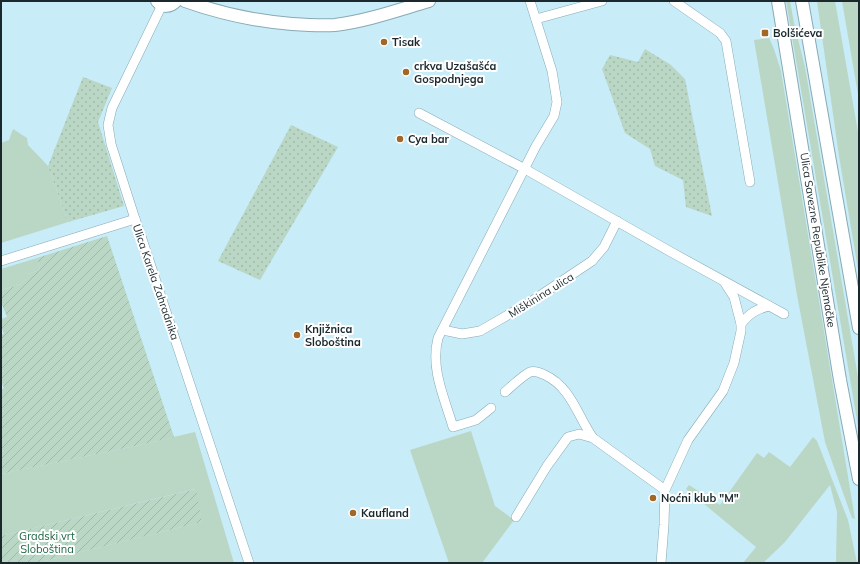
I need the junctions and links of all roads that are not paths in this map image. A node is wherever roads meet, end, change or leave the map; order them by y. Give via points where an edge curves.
1 (176, 1) edge
2 (185, 1) edge
3 (429, 1) edge
4 (530, 1) edge
5 (602, 1) edge
6 (674, 1) edge
7 (778, 1) edge
8 (802, 1) edge
9 (159, 3) edge
10 (536, 19) junction
11 (419, 113) dead end
12 (525, 169) junction
13 (750, 182) dead end
14 (135, 219) junction
15 (617, 221) junction
16 (1, 261) edge
17 (723, 280) junction
18 (769, 306) junction
19 (784, 314) dead end
20 (740, 324) junction
21 (859, 328) edge
22 (443, 330) junction
23 (505, 392) dead end
24 (491, 408) dead end
25 (593, 438) junction
26 (859, 479) edge
27 (665, 490) junction
28 (516, 517) dead end
29 (249, 563) edge
30 (660, 563) edge

1 - 9 main road via 169,6
2 - 3 main road via 245,19 326,26 343,24
4 - 10 street
5 - 10 street
6 - 13 street via 720,33 726,41
7 - 26 main road, Ulica Savezne Republike Njemačke via 840,380
8 - 21 main road
9 - 14 street, Ulica Karela Zahradnika via 112,108 108,125 111,144
10 - 12 street via 552,71 557,102 554,116
11 - 12 street
12 - 15 street
12 - 22 street
14 - 16 street
14 - 29 street, Ulica Karela Zahradnika
15 - 17 street
15 - 22 street, Miškinina ulica via 604,247 592,261 532,301 480,331 462,334
17 - 18 street
17 - 20 street via 734,297
18 - 19 street
18 - 20 street via 751,313
20 - 27 street via 741,331 734,363 722,391 688,440
22 - 24 street via 435,349 435,360 453,427 476,420
23 - 25 street via 531,372 548,376 568,395
25 - 27 street
25 - 28 street via 579,434 568,437
27 - 30 street

